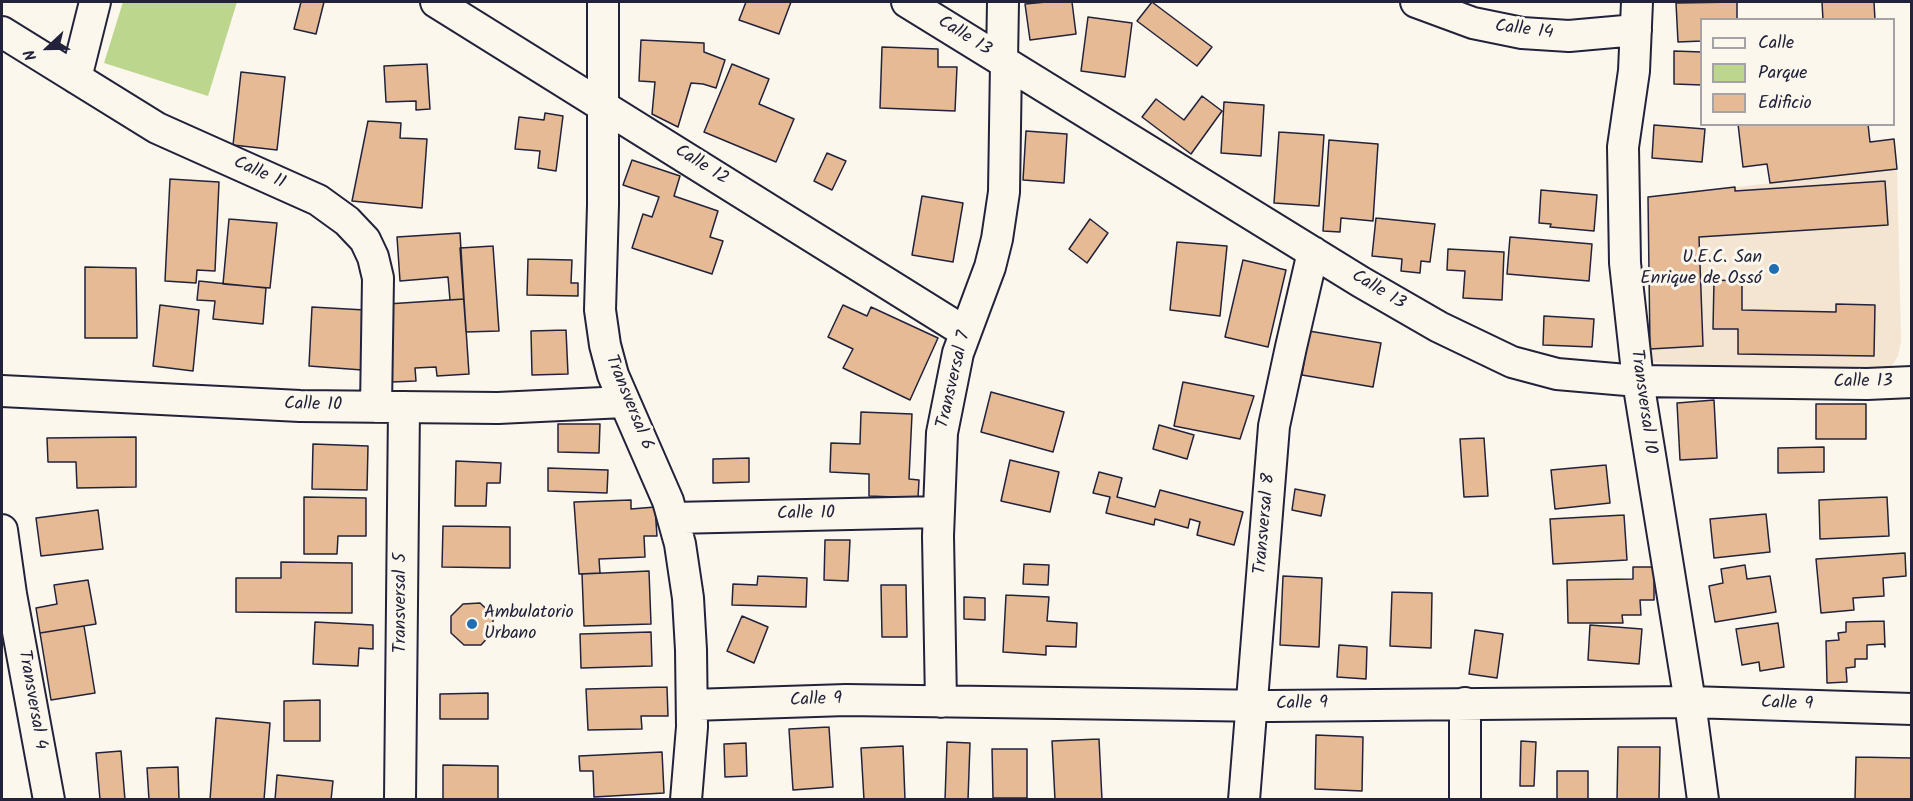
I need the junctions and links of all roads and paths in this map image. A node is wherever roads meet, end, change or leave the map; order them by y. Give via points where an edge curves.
1 (95, 2) edge
2 (436, 2) edge
3 (603, 2) edge
4 (907, 2) edge
5 (1003, 2) edge
6 (1416, 2) edge
7 (1636, 16) edge
8 (2, 32) edge
9 (1004, 62) junction
10 (76, 78) junction
11 (603, 105) junction
12 (1313, 252) junction
13 (965, 332) junction
14 (1638, 381) junction
15 (1911, 382) edge
16 (2, 391) edge
17 (624, 402) junction
18 (390, 407) junction
19 (939, 512) junction
20 (673, 518) junction
21 (2, 530) edge
22 (941, 702) junction
23 (1690, 702) junction
24 (1465, 703) junction
25 (692, 705) junction
26 (1251, 706) junction
27 (1911, 709) edge
28 (49, 800) edge
29 (400, 800) edge
30 (686, 800) edge
31 (1244, 800) edge
32 (1465, 800) edge
33 (1703, 800) edge

1 - 10 street
2 - 11 street, Calle 12
3 - 11 street, Transversal 6
4 - 9 street, Calle 13
5 - 9 street, Transversal 7
6 - 7 street, Calle 14 via 1473,23 1522,33 1569,36
7 - 14 street, Transversal 10 via 1634,71 1623,147 1625,263
8 - 10 street, Calle 11
9 - 12 street, Calle 13
9 - 13 street, Transversal 7 via 1004,192 990,267
10 - 18 street, Calle 11 via 157,128 318,200 346,221 364,240 378,278
11 - 13 street, Calle 12
11 - 17 street, Transversal 6 via 600,309 605,345
12 - 14 street, Calle 13 via 1439,327 1512,362 1557,374
12 - 26 street, Transversal 8 via 1275,426
13 - 19 street, Transversal 7 via 942,433
14 - 15 street, Calle 13
14 - 23 street, Transversal 10
16 - 18 street, Calle 10
17 - 18 street, Calle 10 via 498,408
17 - 20 street, Transversal 6
18 - 29 street, Transversal 5
19 - 20 street, Calle 10
19 - 22 street, Transversal 7
20 - 25 street, Transversal 6 via 688,598
21 - 28 street, Transversal 4
22 - 25 street, Calle 9 via 846,700
22 - 26 street, Calle 9
23 - 24 street, Calle 9
23 - 27 street, Calle 9
23 - 33 street, Transversal 10
24 - 26 street, Calle 9
24 - 32 street
25 - 30 street, Transversal 6
26 - 31 street, Transversal 8

